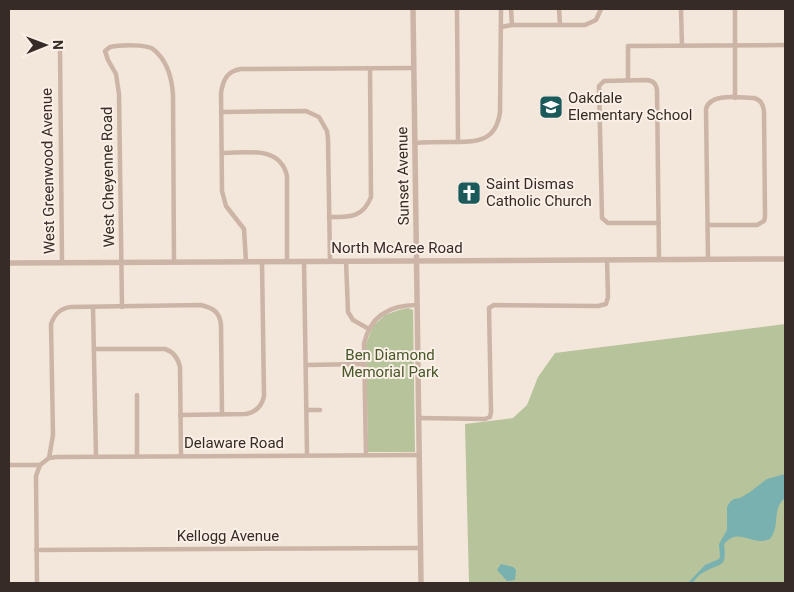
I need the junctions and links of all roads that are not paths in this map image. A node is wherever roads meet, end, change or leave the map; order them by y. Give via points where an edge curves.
1 (413, 9) edge
2 (457, 9) edge
3 (500, 9) edge
4 (511, 9) edge
5 (559, 9) edge
6 (682, 9) edge
7 (735, 9) edge
8 (601, 10) edge
9 (512, 25) junction
10 (560, 25) junction
11 (501, 27) junction
12 (785, 45) edge
13 (682, 46) junction
14 (735, 46) junction
15 (60, 50) dead end
16 (370, 68) junction
17 (414, 68) junction
18 (628, 80) junction
19 (735, 98) junction
20 (222, 112) junction
21 (415, 142) junction
22 (458, 142) junction
23 (222, 153) junction
24 (329, 217) junction
25 (659, 223) junction
26 (708, 225) junction
27 (708, 259) junction
28 (785, 259) edge
29 (416, 260) junction
30 (607, 260) junction
31 (659, 260) junction
32 (288, 261) junction
33 (304, 261) junction
34 (330, 261) junction
35 (346, 261) junction
36 (62, 262) junction
37 (121, 262) junction
38 (174, 262) junction
39 (246, 262) junction
40 (262, 262) junction
41 (9, 263) edge
42 (417, 305) junction
43 (122, 306) junction
44 (94, 307) junction
45 (369, 329) junction
46 (94, 349) junction
47 (364, 364) junction
48 (306, 365) junction
49 (137, 396) dead end
50 (307, 410) junction
51 (320, 410) dead end
52 (222, 414) junction
53 (180, 415) junction
54 (418, 418) junction
55 (307, 455) junction
56 (366, 455) junction
57 (419, 455) junction
58 (138, 456) junction
59 (181, 456) junction
60 (96, 457) junction
61 (49, 458) junction
62 (9, 465) edge
63 (40, 465) junction
64 (420, 548) junction
65 (36, 550) junction
66 (37, 583) edge
67 (421, 583) edge

1 - 17 street, Sunset Avenue
2 - 22 street
3 - 11 street
4 - 9 street
5 - 10 street
6 - 13 street
7 - 14 street
8 - 10 street via 591,24
9 - 10 street
9 - 11 street
11 - 22 street via 499,120 492,132 480,140
12 - 14 street
13 - 14 street
13 - 18 street via 628,46
14 - 19 street
15 - 36 street, West Greenwood Avenue
16 - 17 street
16 - 20 street via 240,69 223,81
16 - 24 street via 371,197 366,207 352,217
17 - 21 street, Sunset Avenue
18 - 25 street via 652,81 656,86
18 - 25 street via 604,81 599,86 601,215 608,223
19 - 26 street via 717,98 707,104
19 - 26 street via 759,100 764,106 766,214 764,221 757,225
20 - 23 street
20 - 24 street via 306,111 315,114 327,131
21 - 22 street
21 - 29 street, Sunset Avenue
23 - 32 street via 268,154 285,168
23 - 39 street via 223,198 244,229
24 - 34 street
25 - 31 street
26 - 27 street
27 - 28 street, North McAree Road
27 - 31 street, North McAree Road
29 - 30 street, North McAree Road
29 - 35 street, North McAree Road
29 - 42 street, Sunset Avenue
30 - 31 street, North McAree Road
30 - 54 street via 608,301 603,305 494,305 489,308 491,415 485,419
32 - 33 street, North McAree Road
32 - 40 street, North McAree Road
33 - 34 street, North McAree Road
33 - 48 street
34 - 35 street, North McAree Road
35 - 45 street via 348,312 353,320
36 - 37 street, North McAree Road
36 - 41 street, North McAree Road
37 - 38 street, North McAree Road
37 - 38 street, West Cheyenne Road via 120,94 116,74 106,55 106,51 115,46 153,49 168,69 172,87
37 - 43 street, West Cheyenne Road
38 - 39 street, North McAree Road
39 - 40 street, North McAree Road
40 - 52 street via 262,404 251,413
42 - 45 street via 390,309
42 - 54 street, Sunset Avenue
43 - 44 street
43 - 52 street via 201,306 214,309 221,325
44 - 46 street
44 - 61 street via 64,308 55,314 51,324 53,435
45 - 47 street via 364,344
46 - 53 street via 165,348 171,351 180,367
46 - 60 street
47 - 48 street
47 - 56 street
48 - 50 street
49 - 58 street
50 - 51 street
50 - 55 street
52 - 53 street
53 - 59 street
54 - 57 street, Sunset Avenue
55 - 56 street, Delaware Road
55 - 59 street, Delaware Road
56 - 57 street, Delaware Road
57 - 64 street, Sunset Avenue
58 - 59 street, Delaware Road
58 - 60 street, Delaware Road
60 - 61 street, Delaware Road
61 - 63 street
62 - 63 street
63 - 65 street via 36,476
64 - 65 street, Kellogg Avenue
64 - 67 street, Sunset Avenue
65 - 66 street

